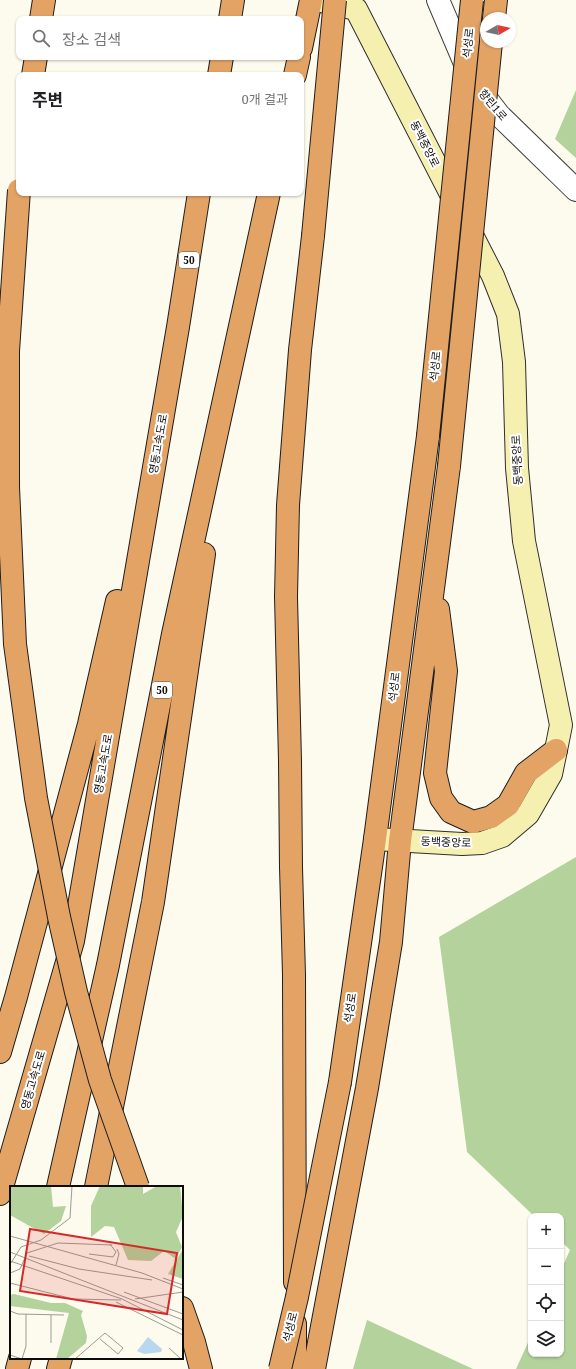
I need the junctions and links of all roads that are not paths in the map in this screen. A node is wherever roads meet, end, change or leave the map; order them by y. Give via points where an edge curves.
1 (44, 0) edge
2 (233, 0) edge
3 (311, 0) edge
4 (317, 0) edge
5 (334, 0) edge
6 (438, 0) edge
7 (472, 0) edge
8 (496, 0) edge
9 (495, 12) edge
10 (41, 16) edge
11 (230, 16) edge
12 (304, 34) edge
13 (490, 48) edge
14 (36, 60) edge
15 (222, 60) edge
16 (298, 60) edge
17 (34, 72) edge
18 (220, 72) edge
19 (296, 72) edge
20 (576, 190) edge
21 (19, 196) edge
22 (200, 196) edge
23 (268, 196) edge
24 (178, 327) junction
25 (233, 357) junction
26 (434, 578) junction
27 (556, 750) junction
28 (375, 839) junction
29 (400, 841) junction
30 (0, 1052) edge
31 (58, 1186) edge
32 (96, 1186) edge
33 (138, 1186) edge
34 (0, 1194) edge
35 (183, 1311) edge
36 (20, 1359) edge
37 (61, 1359) edge
38 (17, 1369) edge
39 (58, 1369) edge
40 (201, 1369) edge
41 (280, 1369) edge
42 (295, 1369) edge
43 (314, 1369) edge

1 - 10 highway
2 - 11 highway
3 - 12 highway
4 - 27 street, 동백중앙로 via 356,9 493,276 508,314 514,362 517,468 524,541 561,724
5 - 42 highway, bridge via 300,350 288,505 286,590 294,975
6 - 20 street, 향린1로 via 472,80 499,115
7 - 28 highway, 석성로, bridge via 428,436
8 - 9 highway
13 - 26 highway, bridge via 449,466
14 - 17 highway
15 - 18 highway
16 - 19 highway
21 - 33 highway, bridge via 8,351 8,487 15,644 36,798 76,992 100,1080
22 - 24 highway, 영동고속도로 / 50
23 - 25 highway, 50
24 - 30 highway, 영동고속도로 / 50 via 90,724
24 - 34 highway, 영동고속도로 / 50 via 73,941
25 - 31 highway, 50 via 173,634 108,966
25 - 32 highway, 50 via 153,902
26 - 27 highway via 446,671 435,773 441,798 451,812 473,822 492,817 508,805 526,773
26 - 29 highway
27 - 29 street, 동백중앙로 via 551,774 528,814 502,836 482,843 462,844
28 - 29 street, 동백중앙로
28 - 41 highway, 석성로, bridge via 340,1082
29 - 43 highway via 391,942 367,1088
35 - 40 highway
36 - 38 highway
37 - 39 highway

